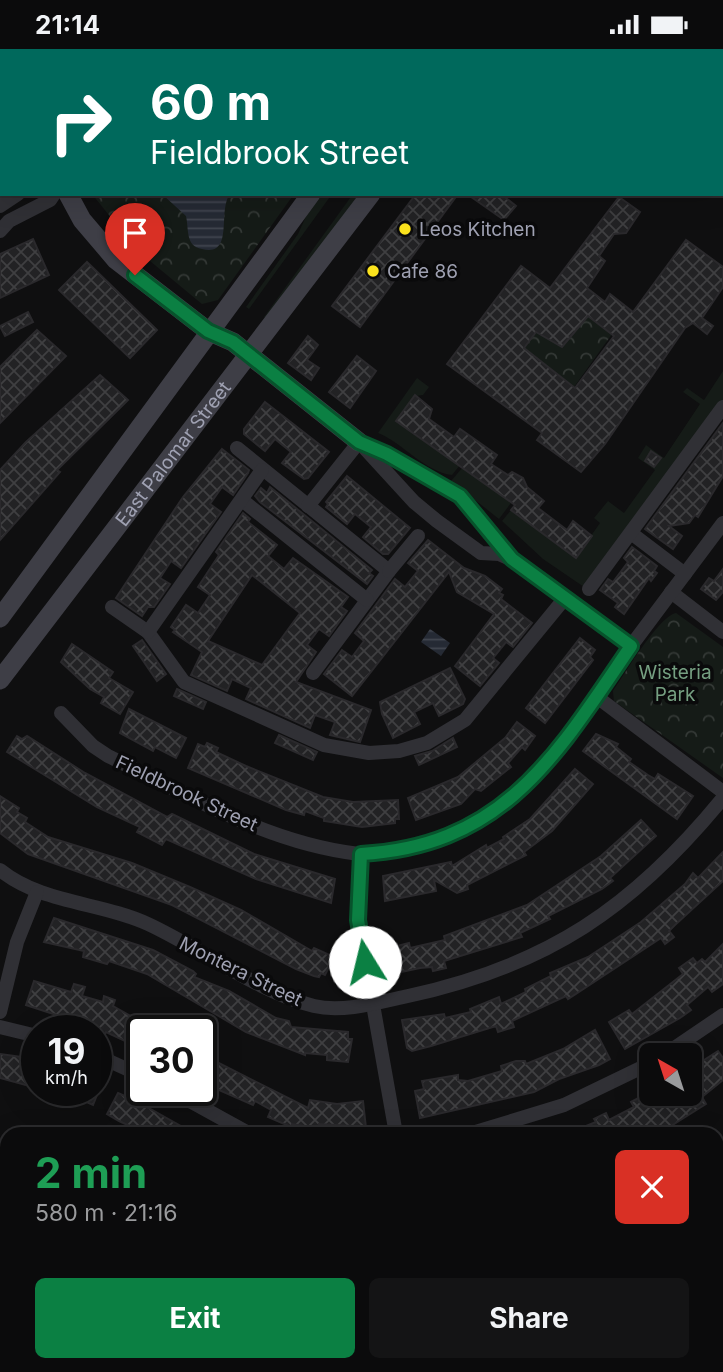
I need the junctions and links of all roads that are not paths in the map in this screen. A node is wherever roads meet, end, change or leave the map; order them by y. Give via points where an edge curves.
1 (53, 196) edge
2 (69, 196) edge
3 (309, 196) edge
4 (369, 196) edge
5 (0, 230) edge
6 (208, 331) junction
7 (249, 355) junction
8 (723, 407) edge
9 (359, 442) junction
10 (237, 448) dead end
11 (262, 470) junction
12 (242, 500) junction
13 (308, 506) junction
14 (723, 523) edge
15 (631, 533) junction
16 (418, 536) dead end
17 (512, 559) junction
18 (388, 571) junction
19 (685, 574) junction
20 (589, 589) dead end
21 (671, 592) junction
22 (565, 599) junction
23 (368, 600) junction
24 (112, 607) dead end
25 (0, 618) edge
26 (148, 632) junction
27 (723, 632) edge
28 (631, 646) junction
29 (313, 673) dead end
30 (0, 680) edge
31 (597, 697) junction
32 (61, 713) dead end
33 (723, 792) edge
34 (723, 798) edge
35 (361, 854) junction
36 (0, 870) edge
37 (37, 892) junction
38 (372, 1003) junction
39 (0, 1012) edge
40 (723, 1015) edge
41 (0, 1027) edge
42 (21, 1032) edge
43 (682, 1043) edge
44 (639, 1069) edge
45 (199, 1106) edge
46 (237, 1127) edge
47 (395, 1127) edge
48 (491, 1127) edge

1 - 5 street
2 - 6 main road via 82,220 116,260
3 - 6 main road
4 - 7 main road, East Palomar Street
6 - 7 main road
6 - 25 main road
7 - 9 main road
7 - 30 main road, East Palomar Street
8 - 15 street
9 - 13 street
9 - 17 street via 460,496
9 - 17 street via 437,521 481,553
10 - 11 street
11 - 12 street
11 - 13 street
12 - 23 street
12 - 26 street
13 - 18 street
14 - 19 street, Fieldbrook Street
15 - 19 street
15 - 20 street
16 - 18 street
17 - 22 street
18 - 23 street
19 - 21 street, Fieldbrook Street
21 - 27 street
21 - 28 street, Fieldbrook Street
22 - 26 street via 465,720 427,743 384,753 324,745 184,682
22 - 28 street
23 - 29 street
24 - 26 street
28 - 31 street, Fieldbrook Street
31 - 33 street
31 - 35 street, Fieldbrook Street via 549,762 484,819 435,842
32 - 35 street, Fieldbrook Street via 108,756 244,823
34 - 38 street, Montera Street via 644,884 578,932 519,963 474,979
35 - 38 street via 358,920
36 - 37 street, Montera Street
37 - 38 street, Montera Street via 146,923 294,1000 335,1008
37 - 39 street via 17,942
38 - 47 street
40 - 43 street
41 - 42 street
44 - 48 street via 564,1105
45 - 46 street

